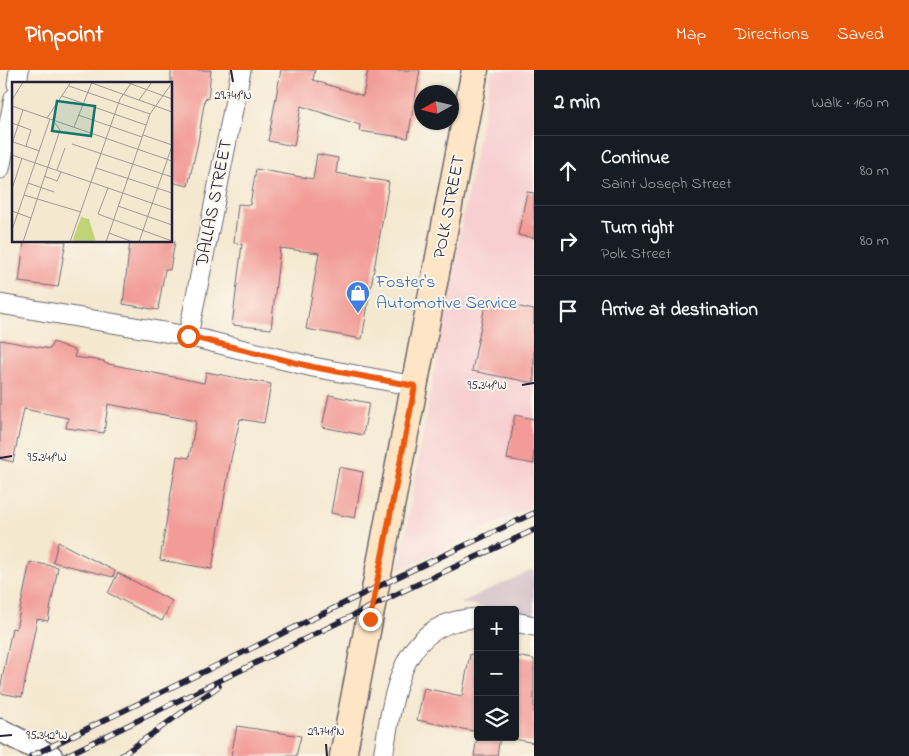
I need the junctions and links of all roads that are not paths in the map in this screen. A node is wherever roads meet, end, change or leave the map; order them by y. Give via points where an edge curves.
1 (241, 70) edge
2 (476, 70) edge
3 (12, 108) edge
4 (0, 169) edge
5 (0, 304) edge
6 (188, 336) junction
7 (415, 386) junction
8 (474, 618) edge
9 (519, 623) edge
10 (534, 626) edge
11 (0, 730) edge
12 (51, 756) edge
13 (343, 756) edge
14 (383, 756) edge

1 - 6 street, DALLAS STREET
2 - 7 main road, POLK STREET
3 - 4 street
5 - 6 street
6 - 7 street via 313,367
7 - 13 main road, POLK STREET
8 - 14 street via 435,629 409,654 396,682
9 - 10 street
11 - 12 street

